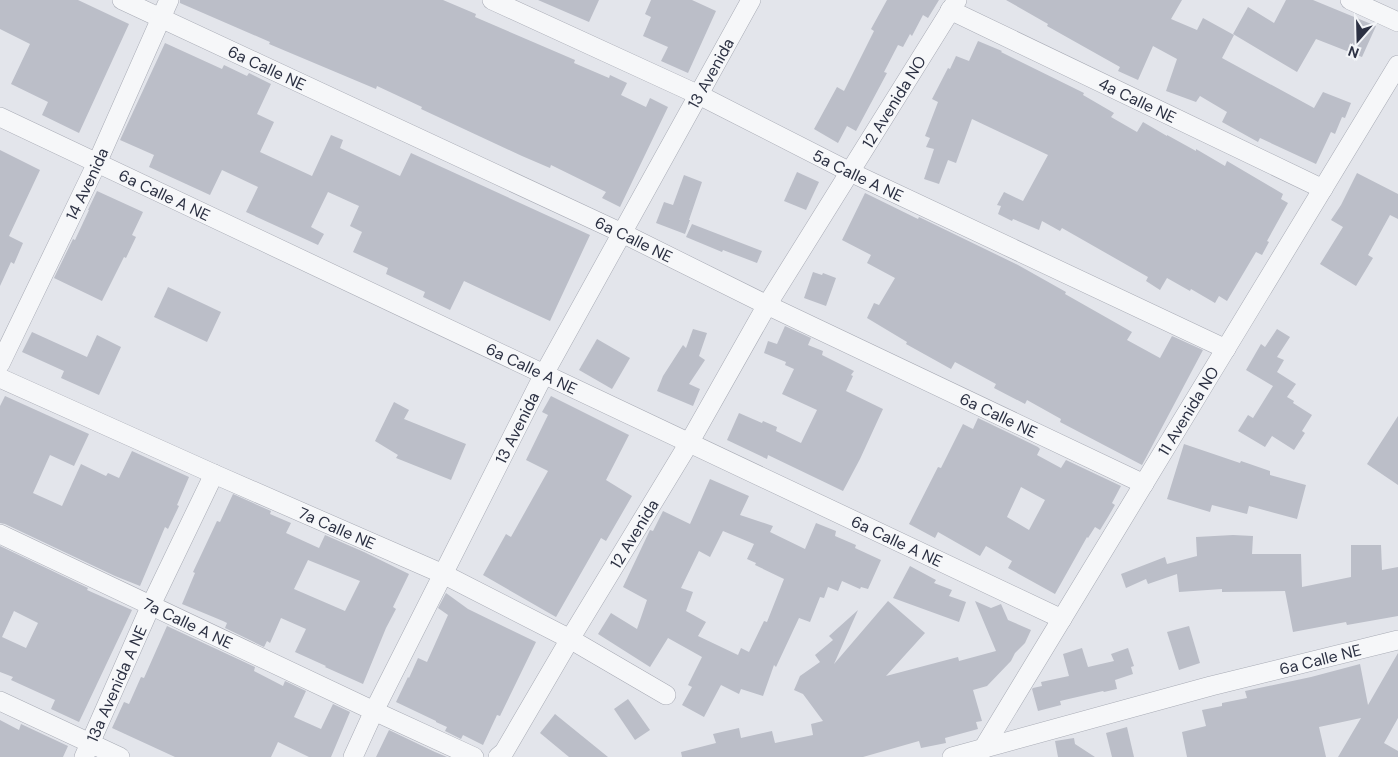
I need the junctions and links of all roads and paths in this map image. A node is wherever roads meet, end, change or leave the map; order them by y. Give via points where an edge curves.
1 (122, 0) edge
2 (169, 0) edge
3 (492, 0) edge
4 (751, 0) edge
5 (1350, 0) edge
6 (953, 5) edge
7 (160, 19) junction
8 (1398, 22) edge
9 (1398, 65) edge
10 (699, 95) junction
11 (0, 117) edge
12 (96, 163) junction
13 (850, 172) junction
14 (1323, 189) junction
15 (622, 233) junction
16 (767, 305) junction
17 (1226, 349) junction
18 (0, 364) edge
19 (544, 374) junction
20 (0, 378) edge
21 (689, 443) junction
22 (214, 474) junction
23 (1144, 484) junction
24 (0, 534) edge
25 (443, 574) junction
26 (151, 605) junction
27 (1062, 619) junction
28 (570, 639) junction
29 (1398, 640) edge
30 (666, 695) dead end
31 (0, 701) edge
32 (374, 711) junction
33 (87, 750) edge
34 (981, 753) edge
35 (120, 757) edge
36 (353, 757) edge
37 (474, 757) edge
38 (498, 757) edge
39 (952, 757) edge

1 - 7 street, 6a Calle NE
2 - 7 street, 14 Avenida
3 - 10 street, 5a Calle A NE
4 - 10 street, 13 Avenida
5 - 8 street
6 - 13 street, 12 Avenida NO
6 - 14 street, 4a Calle NE
7 - 12 street, 14 Avenida
7 - 15 street, 6a Calle NE
9 - 14 street, 11 Avenida NO
10 - 13 street, 5a Calle A NE
10 - 15 street, 13 Avenida
11 - 12 street, 6a Calle A NE
12 - 18 street, 14 Avenida
12 - 19 street, 6a Calle A NE
13 - 16 street, 12 Avenida NO
13 - 17 street, 5a Calle A NE
14 - 17 street, 11 Avenida NO
15 - 16 street, 6a Calle NE
15 - 19 street, 13 Avenida
16 - 21 street, 12 Avenida
16 - 23 street, 6a Calle NE
17 - 23 street, 11 Avenida NO
19 - 21 street, 6a Calle A NE
19 - 25 street, 13 Avenida
20 - 22 street, 7a Calle NE
21 - 27 street, 6a Calle A NE
21 - 28 street, 12 Avenida
22 - 25 street, 7a Calle NE
22 - 26 street, 13a Avenida A NE
23 - 27 street, 11 Avenida NO
24 - 26 street, 7a Calle A NE
25 - 28 street, 7a Calle NE
25 - 32 street, 13 Avenida
26 - 32 street, 7a Calle A NE
26 - 33 street, 13a Avenida A NE
27 - 34 street, 11 Avenida NO
28 - 30 street, 7a Calle NE
28 - 38 street, 12 Avenida via 504,752
29 - 34 street, 6a Calle NE via 1211,686
31 - 33 street
32 - 36 street, 13 Avenida
32 - 37 street
33 - 35 street
34 - 39 street, 6a Calle NE

